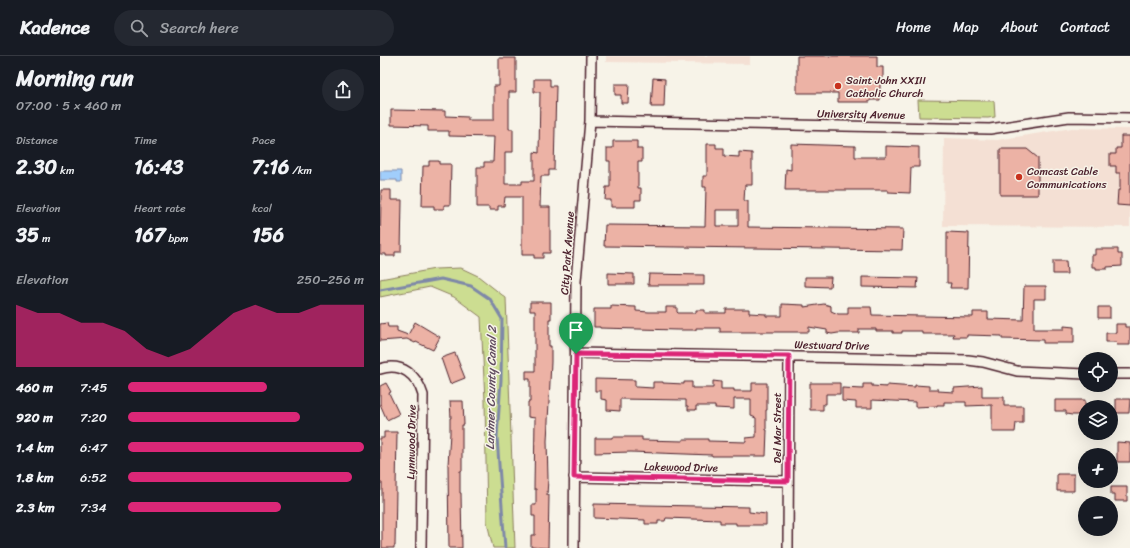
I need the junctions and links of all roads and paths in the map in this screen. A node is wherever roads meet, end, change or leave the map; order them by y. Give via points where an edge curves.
1 (591, 56) edge
2 (1130, 118) edge
3 (590, 121) junction
4 (576, 354) junction
5 (789, 356) junction
6 (380, 369) edge
7 (1078, 374) edge
8 (1118, 374) edge
9 (1130, 374) edge
10 (574, 477) junction
11 (788, 481) junction
12 (421, 548) edge
13 (574, 548) edge
14 (788, 548) edge

1 - 3 street, City Park Avenue
2 - 3 street, University Avenue via 1069,118 990,129
3 - 4 street, City Park Avenue via 576,281
4 - 5 street, Westward Drive
4 - 10 street, City Park Avenue
5 - 7 street, Westward Drive via 968,360 1017,371
5 - 11 street, Del Mar Street
6 - 12 street, Lynnwood Drive via 391,367 409,372 416,378 424,395
8 - 9 street
10 - 11 street, Lakewood Drive
10 - 13 street, City Park Avenue
11 - 14 street, Del Mar Street

